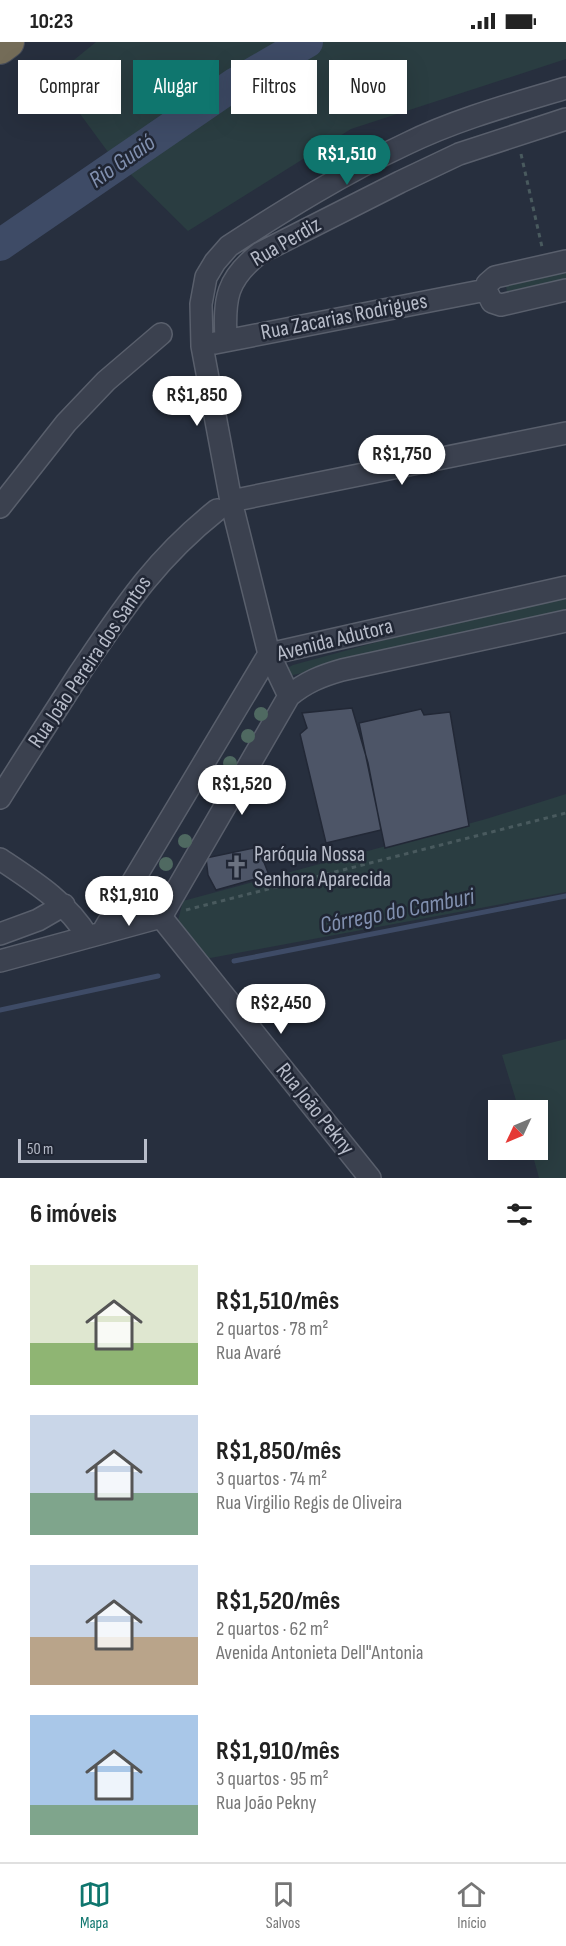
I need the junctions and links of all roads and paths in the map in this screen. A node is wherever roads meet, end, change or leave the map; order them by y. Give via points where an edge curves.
1 (8, 42) edge
2 (0, 48) edge
3 (566, 88) edge
4 (566, 119) edge
5 (517, 134) junction
6 (556, 264) edge
7 (486, 290) junction
8 (566, 290) edge
9 (161, 334) dead end
10 (226, 339) junction
11 (202, 346) junction
12 (566, 433) edge
13 (224, 506) junction
14 (0, 507) edge
15 (566, 587) edge
16 (566, 621) edge
17 (268, 654) junction
18 (289, 696) junction
19 (0, 798) edge
20 (566, 813) edge
21 (0, 859) edge
22 (126, 893) junction
23 (64, 905) junction
24 (161, 917) junction
25 (0, 934) edge
26 (95, 935) junction
27 (0, 961) edge
28 (370, 1178) edge

1 - 2 highway
3 - 11 street via 408,142 338,178 229,246 206,277 201,304
4 - 5 street, Rua Perdiz
5 - 6 path
5 - 10 street, Rua Perdiz via 459,154 260,254 246,264 229,290 225,305
6 - 7 street via 495,277
7 - 8 street via 492,302 501,305
7 - 10 street, Rua Zacarias Rodrigues
9 - 14 street via 106,381 66,423
10 - 11 street, Rua Zacarias Rodrigues
11 - 13 street
12 - 13 street
13 - 17 street
13 - 19 street, Rua João Pereira dos Santos via 188,533 130,597
15 - 17 street, Avenida Adutora
16 - 18 street, Avenida Adutora via 342,670 317,677
17 - 18 street
17 - 22 street, Avenida Adutora
18 - 24 street
20 - 24 path
21 - 23 street
22 - 24 street via 139,910
22 - 26 street, Avenida Adutora
23 - 25 street
23 - 26 street
24 - 26 street
24 - 28 street, Rua João Pekny
26 - 27 street

